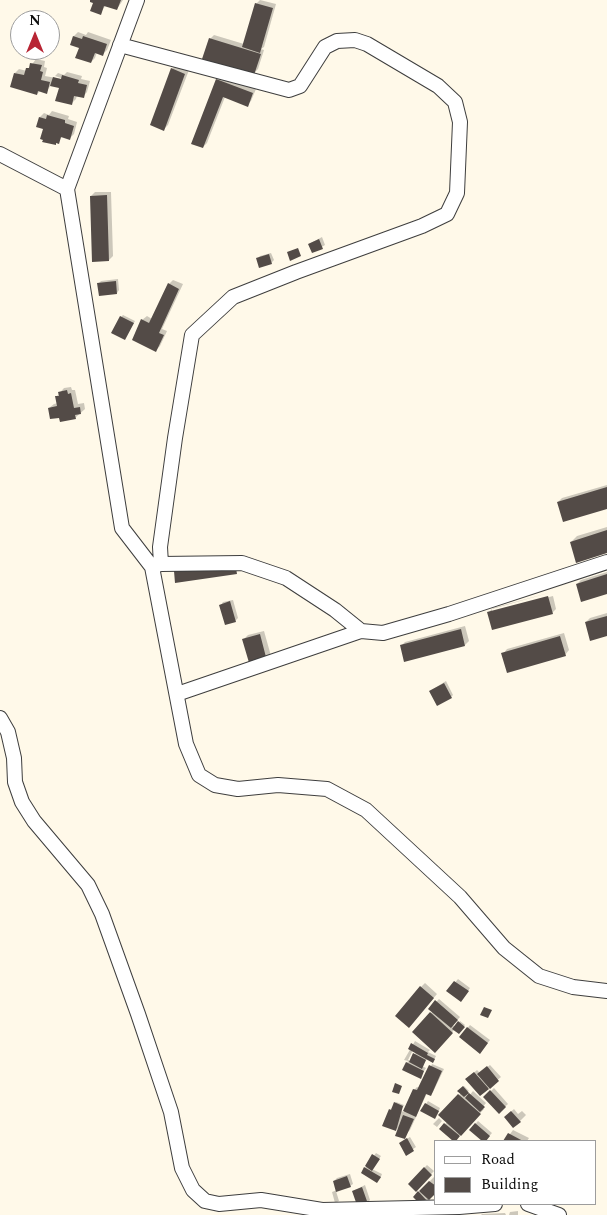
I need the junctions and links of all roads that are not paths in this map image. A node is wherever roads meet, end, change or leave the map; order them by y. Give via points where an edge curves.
1 (137, 0) edge
2 (120, 45) junction
3 (0, 154) edge
4 (67, 189) junction
5 (607, 562) edge
6 (157, 565) junction
7 (362, 631) junction
8 (177, 694) junction
9 (0, 718) edge
10 (607, 992) edge
11 (483, 1205) edge
12 (531, 1205) edge
13 (559, 1215) edge

1 - 2 street
2 - 4 street
2 - 6 street via 289,90 300,86 325,47 337,41 355,40 438,86 455,102 460,122 457,192 447,214 234,297 192,336
3 - 4 street
4 - 6 street via 122,528
5 - 7 street via 383,633
6 - 7 street via 242,563 286,578
6 - 8 street
7 - 8 street
8 - 10 street via 186,744 199,775 215,785 238,789 278,785 327,789 366,810 460,897 504,948 539,976 573,987
9 - 11 street via 8,732 15,782 22,802 88,885 102,914 171,1112 182,1168 192,1190 205,1201 219,1204 261,1200 322,1210
12 - 13 street

